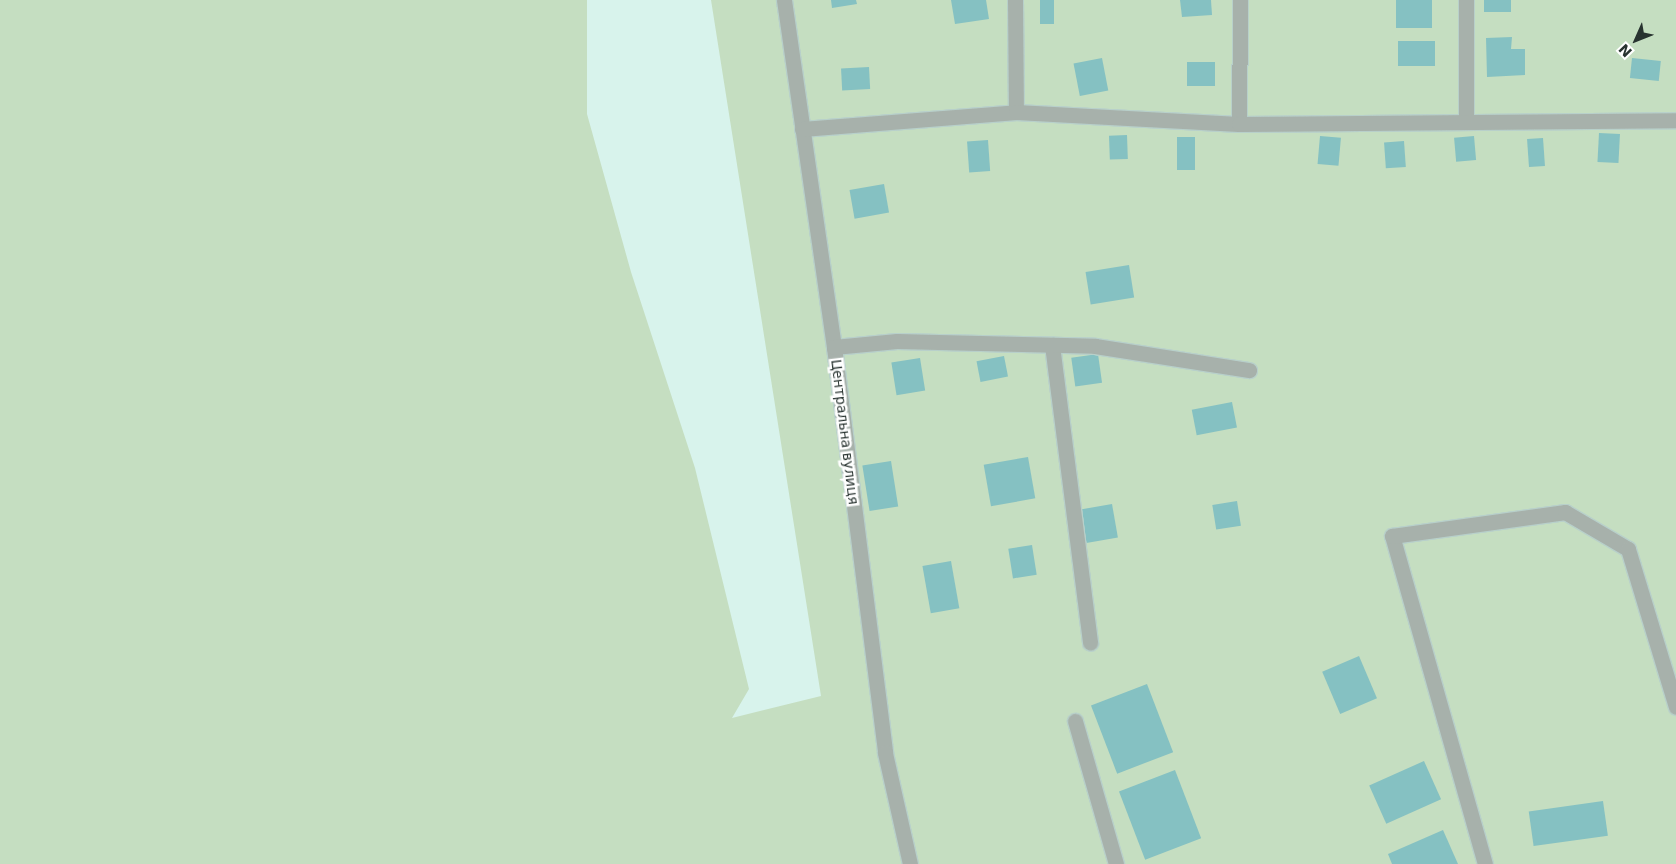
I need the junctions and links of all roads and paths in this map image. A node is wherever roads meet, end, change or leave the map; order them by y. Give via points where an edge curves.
1 (784, 0) edge
2 (1015, 0) edge
3 (1240, 0) edge
4 (1466, 0) edge
5 (1016, 112) junction
6 (1676, 120) edge
7 (1466, 122) junction
8 (1239, 124) junction
9 (802, 129) junction
10 (1052, 345) junction
11 (834, 347) junction
12 (1249, 370) dead end
13 (1090, 643) dead end
14 (1676, 707) edge
15 (1075, 721) dead end
16 (910, 864) edge
17 (1116, 864) edge
18 (1485, 864) edge

1 - 9 street, Центральна вулиця
2 - 5 street
3 - 8 street
4 - 7 street
5 - 8 street
5 - 9 street
6 - 7 street
7 - 8 street
9 - 11 street, Центральна вулиця
10 - 11 street via 896,341
10 - 12 street via 1095,346
10 - 13 street
11 - 16 street, Центральна вулиця via 885,753
14 - 18 street via 1628,550 1566,512 1392,536
15 - 17 street

